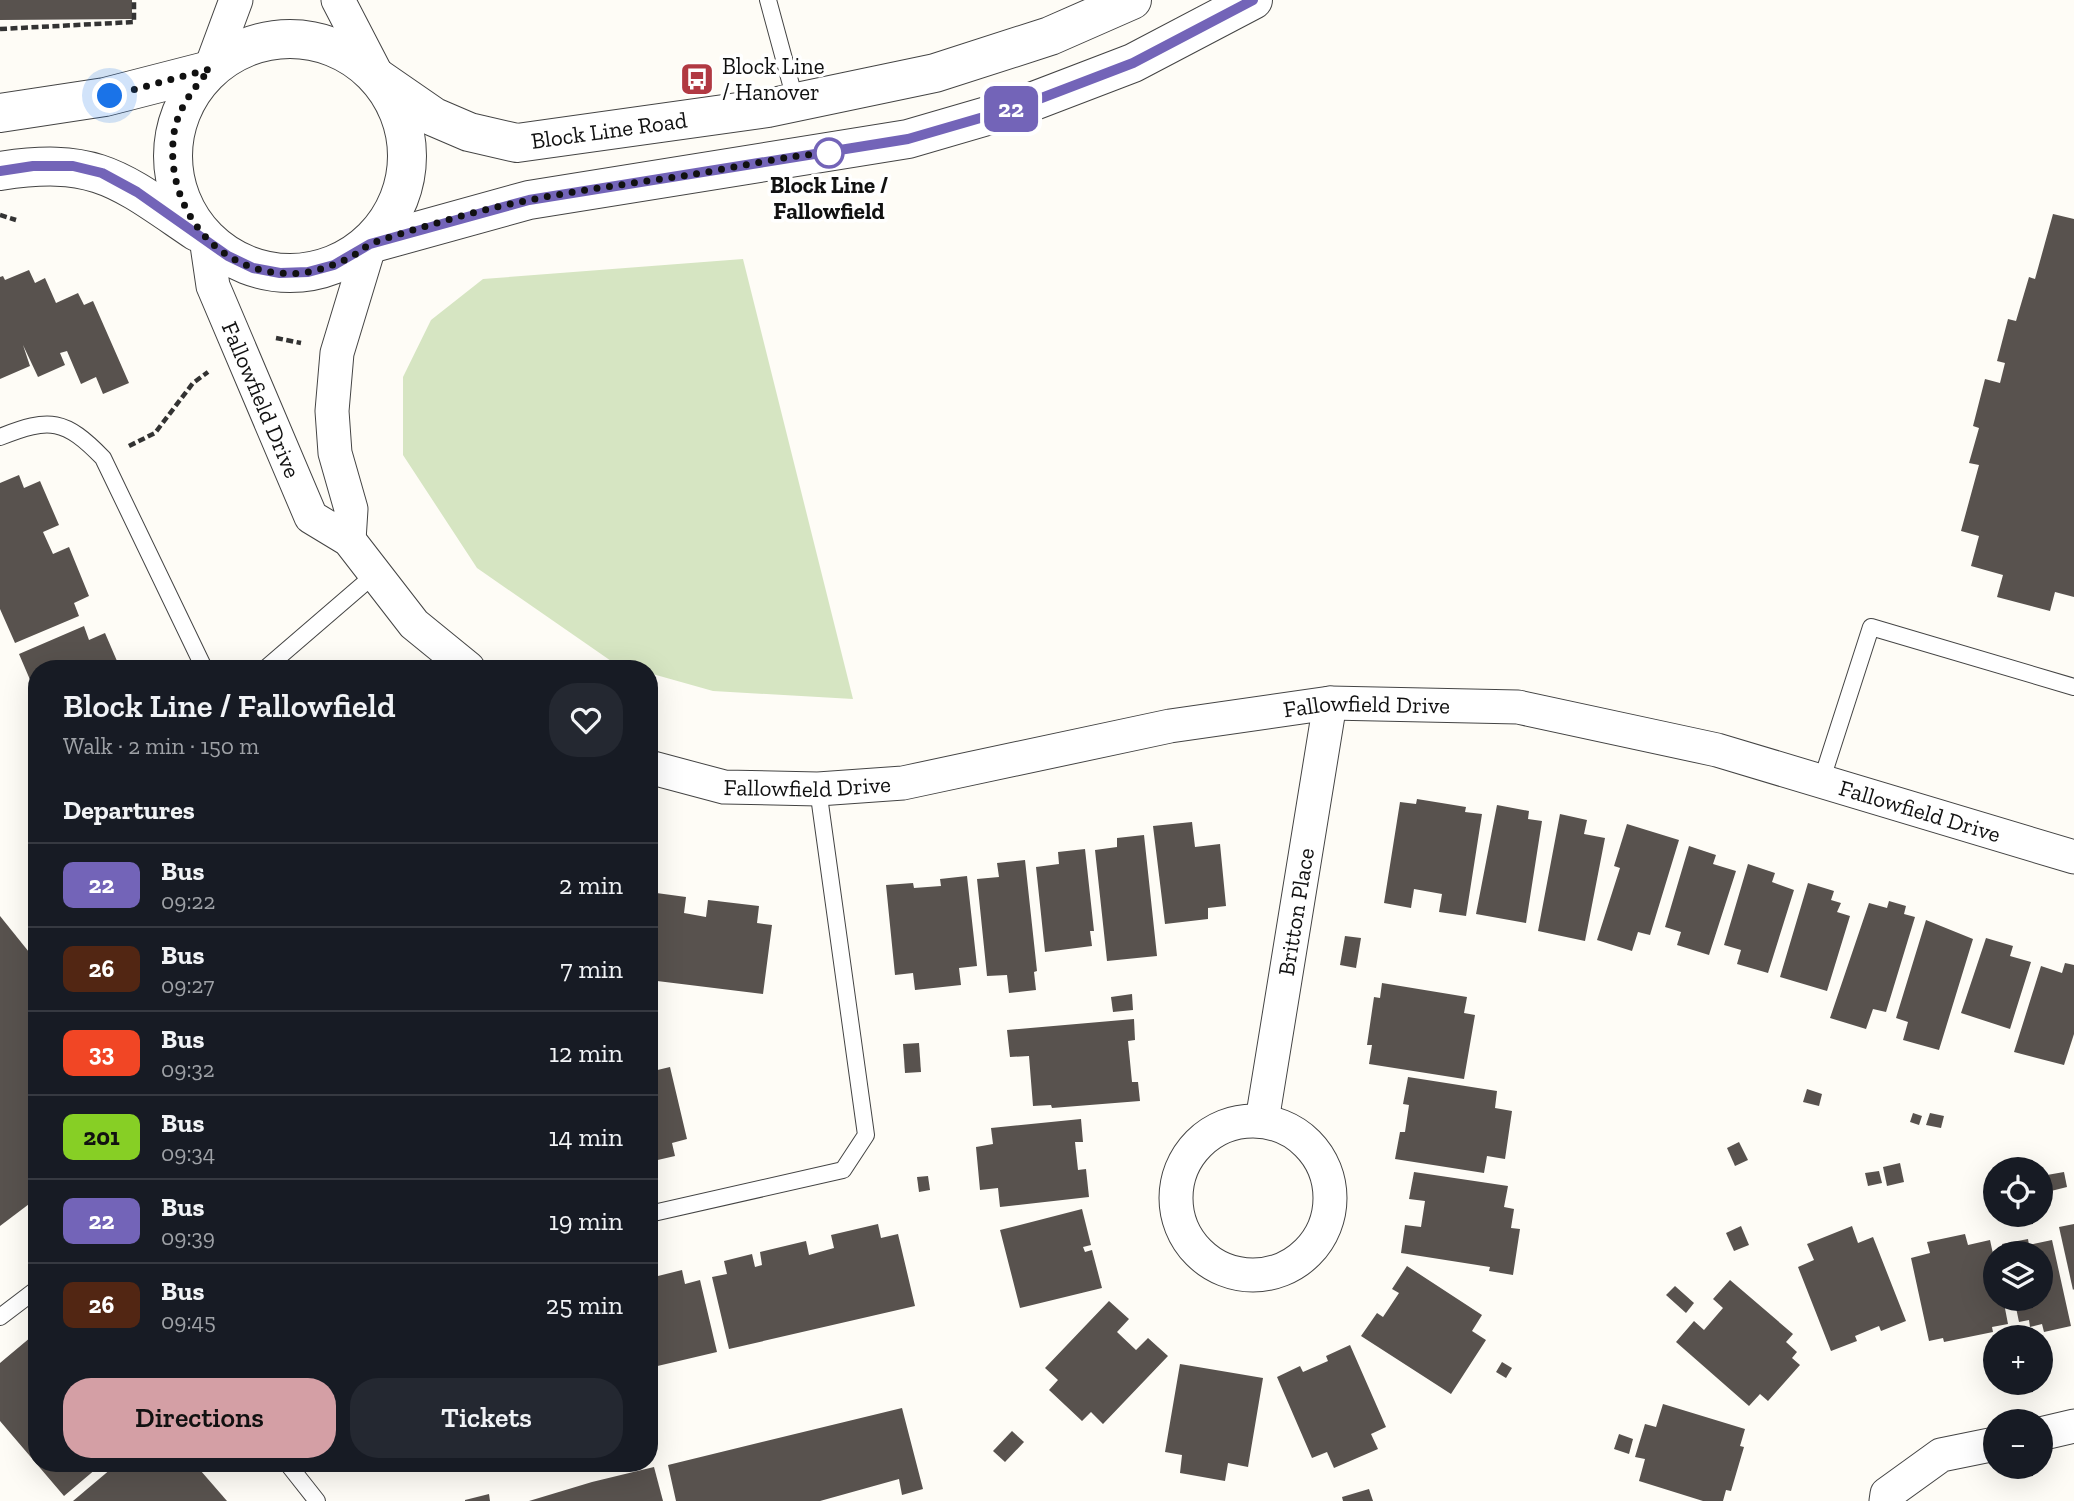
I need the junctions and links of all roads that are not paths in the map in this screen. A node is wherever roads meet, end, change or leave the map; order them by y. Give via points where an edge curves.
1 (236, 0) edge
2 (338, 0) edge
3 (768, 0) edge
4 (1132, 0) edge
5 (1253, 0) edge
6 (210, 69) junction
7 (379, 79) junction
8 (796, 103) junction
9 (0, 113) edge
10 (0, 171) edge
11 (206, 238) junction
12 (370, 244) junction
13 (0, 437) edge
14 (349, 540) junction
15 (374, 575) junction
16 (200, 660) edge
17 (275, 660) edge
18 (458, 660) edge
19 (2074, 687) edge
20 (1330, 703) junction
21 (658, 769) edge
22 (1821, 782) junction
23 (818, 789) junction
24 (2074, 857) edge
25 (1262, 1121) junction
26 (658, 1212) edge
27 (28, 1296) edge
28 (0, 1317) edge
29 (2074, 1426) edge
30 (2053, 1431) edge
31 (1983, 1446) edge
32 (294, 1472) edge
33 (317, 1501) edge
34 (1886, 1501) edge

1 - 6 street
2 - 7 street
3 - 8 lane
4 - 8 street, Block Line Road via 1050,36 935,73
5 - 12 street via 1133,63 1018,107 908,139 529,200
6 - 7 street via 252,45 299,39 346,53
6 - 9 street via 105,97
6 - 11 street via 182,108 174,132 173,161 177,189 188,215
7 - 8 street, Block Line Road via 434,117 469,132 517,143
7 - 12 street via 401,114 408,156 394,214
10 - 11 street via 73,166 102,173
11 - 12 street via 253,268 280,273 334,265
11 - 14 street, Fallowfield Drive via 213,286 311,517
12 - 14 street, Fallowfield Drive via 337,353 332,411 335,453 351,509
13 - 16 lane via 32,424 59,425 84,439 103,458
14 - 15 street, Fallowfield Drive
15 - 17 lane
15 - 18 street, Fallowfield Drive via 414,624
19 - 22 lane via 1871,627
20 - 22 street, Fallowfield Drive via 1518,708 1717,750
20 - 23 street, Fallowfield Drive via 1170,726 904,783
20 - 25 street, Britton Place
21 - 23 street, Fallowfield Drive via 724,787
22 - 24 street, Fallowfield Drive
23 - 26 lane via 866,1135 844,1170
25 - 25 street via 1235,1122 1211,1133 1193,1148 1180,1172 1176,1207 1184,1233 1211,1263 1236,1273 1278,1271 1304,1256 1321,1235 1330,1206 1328,1179 1314,1150 1294,1132
27 - 28 lane
29 - 30 street
31 - 34 street via 1941,1455 1887,1494
32 - 33 lane

